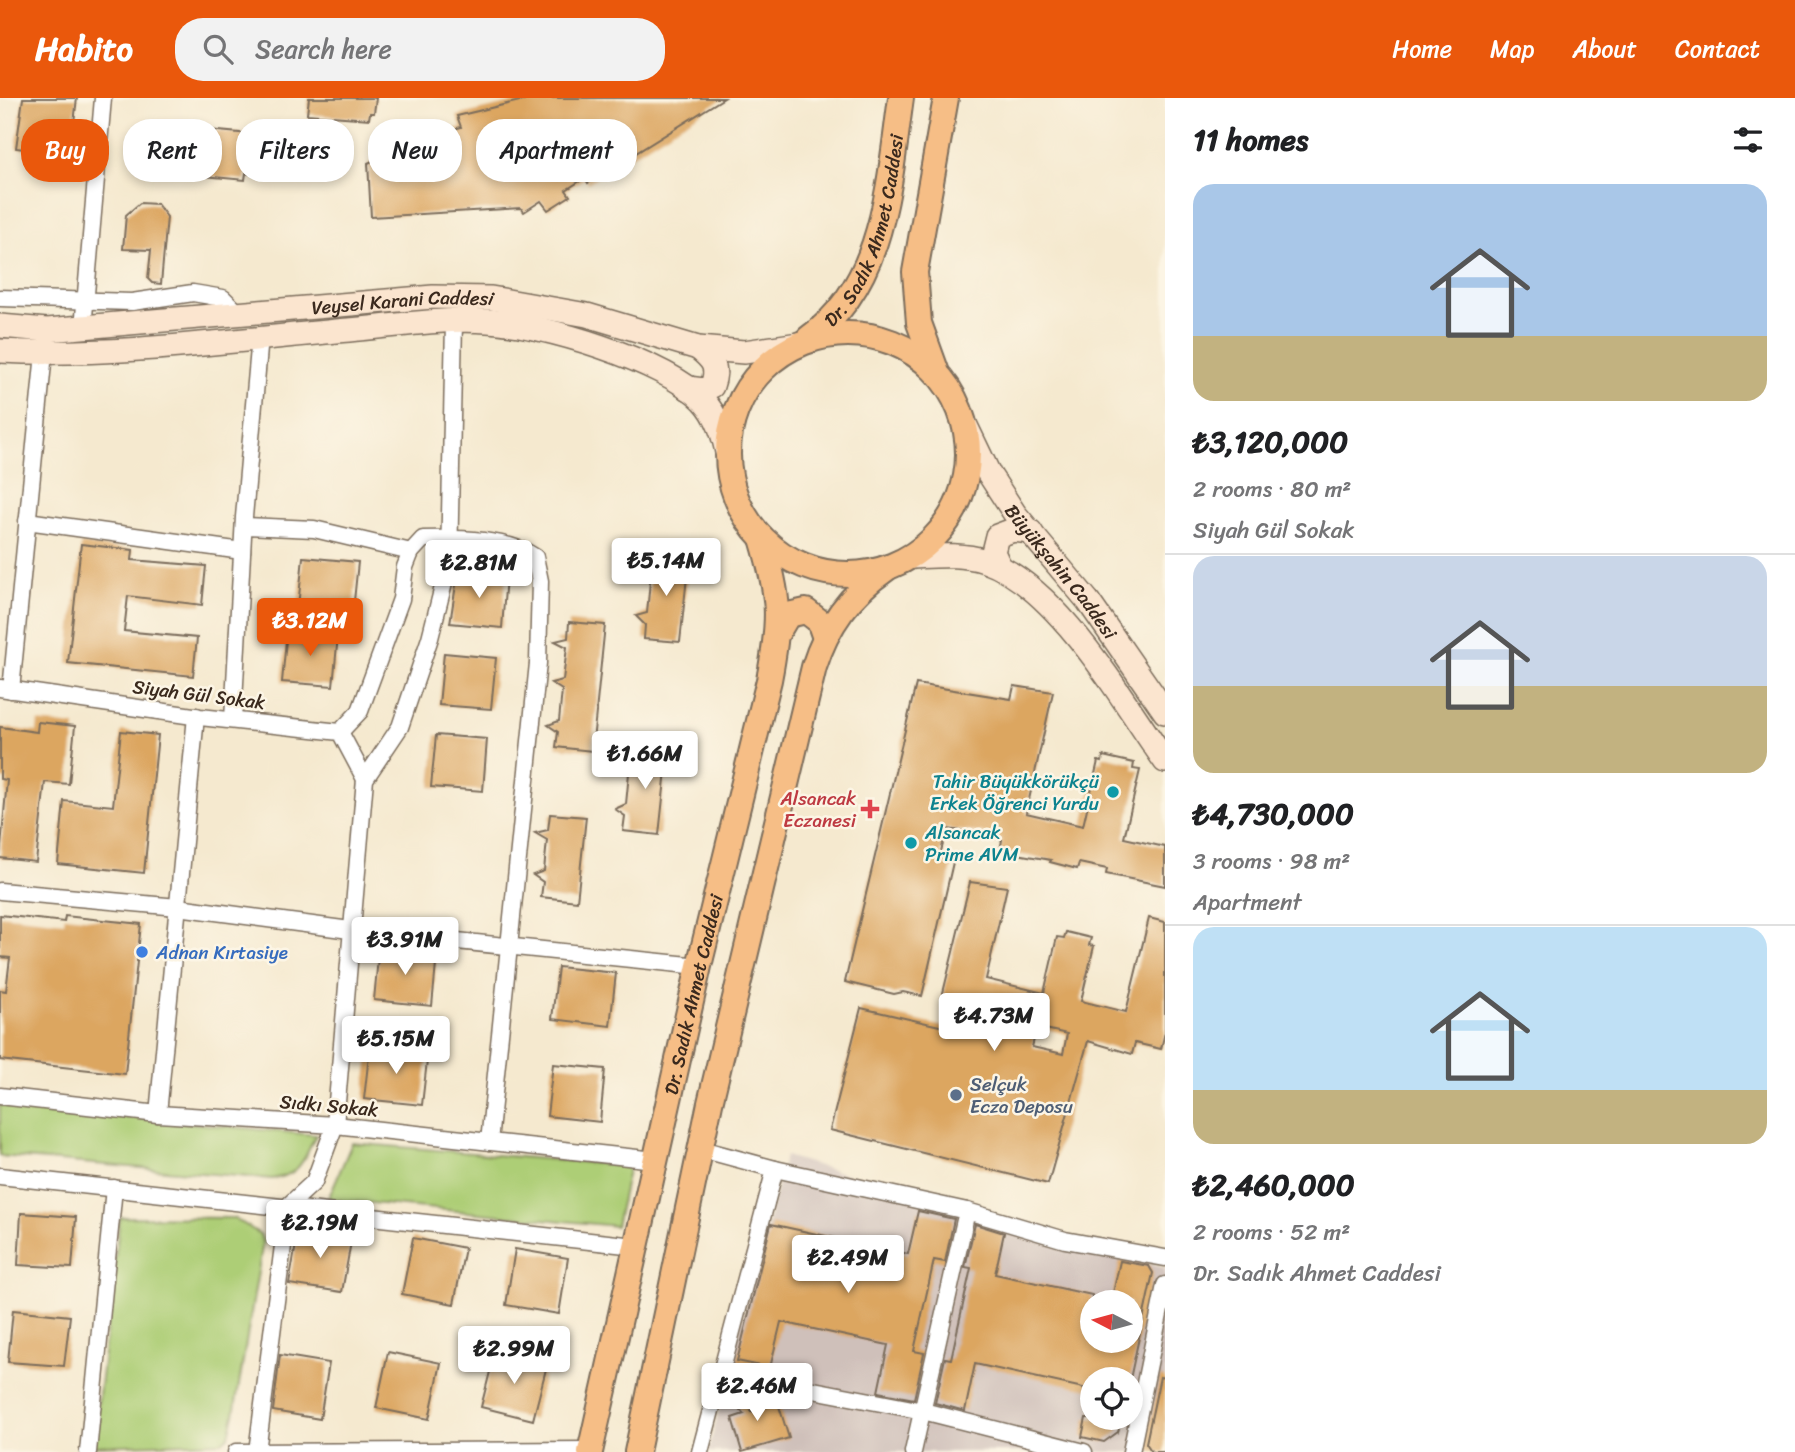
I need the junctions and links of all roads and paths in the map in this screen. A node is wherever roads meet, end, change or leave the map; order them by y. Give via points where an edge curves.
1 (103, 98) edge
2 (901, 98) edge
3 (946, 98) edge
4 (0, 298) edge
5 (85, 302) junction
6 (240, 315) junction
7 (454, 322) junction
8 (0, 326) edge
9 (83, 328) junction
10 (260, 337) junction
11 (799, 344) junction
12 (698, 348) junction
13 (0, 351) edge
14 (44, 353) junction
15 (937, 374) junction
16 (688, 388) junction
17 (965, 424) junction
18 (729, 457) junction
19 (27, 521) junction
20 (243, 526) junction
21 (1031, 532) junction
22 (447, 538) junction
23 (762, 538) junction
24 (242, 551) junction
25 (411, 552) junction
26 (910, 557) junction
27 (1000, 568) junction
28 (886, 569) junction
29 (778, 632) junction
30 (825, 638) junction
31 (5, 689) edge
32 (1165, 712) edge
33 (196, 716) junction
34 (233, 720) junction
35 (340, 732) junction
36 (1165, 761) edge
37 (365, 779) junction
38 (0, 891) edge
39 (178, 907) junction
40 (350, 930) junction
41 (511, 944) junction
42 (699, 966) junction
43 (0, 1096) edge
44 (158, 1114) junction
45 (335, 1125) junction
46 (489, 1142) junction
47 (701, 1149) junction
48 (655, 1160) junction
49 (775, 1170) junction
50 (0, 1176) edge
51 (114, 1188) junction
52 (288, 1206) junction
53 (967, 1212) junction
54 (635, 1246) junction
55 (1165, 1258) edge
56 (1165, 1285) edge
57 (719, 1372) junction
58 (923, 1411) junction
59 (590, 1451) edge
60 (88, 1452) edge
61 (236, 1452) edge
62 (257, 1452) edge
63 (636, 1452) edge
64 (700, 1452) edge
65 (913, 1452) edge
66 (1084, 1452) edge
67 (1131, 1452) edge

1 - 5 street
2 - 11 main road, Dr. Sadık Ahmet Caddesi via 882,218 868,262 845,303 827,324
3 - 15 main road via 915,272 919,323
4 - 5 street
5 - 6 street via 132,302 193,293 223,298
5 - 9 street
6 - 9 main road, Veysel Karani Caddesi
6 - 12 main road, Veysel Karani Caddesi via 433,297 491,298 587,315
7 - 10 main road, Veysel Karani Caddesi
7 - 16 main road, Veysel Karani Caddesi via 488,321 615,350
7 - 22 street
8 - 9 main road, Veysel Karani Caddesi
10 - 14 main road, Veysel Karani Caddesi
10 - 20 street
11 - 12 main road, Veysel Karani Caddesi via 744,352
11 - 15 main road via 833,335 879,338 911,351
11 - 18 main road via 770,363 747,390 733,422
12 - 16 main road via 713,360 717,373 712,386
13 - 14 main road, Veysel Karani Caddesi
14 - 19 street
15 - 17 main road via 954,397
16 - 18 main road, Veysel Karani Caddesi via 711,410 724,433
17 - 21 main road, Büyükşahin Caddesi via 1003,496
17 - 26 main road via 968,462 959,500 939,532
18 - 23 main road via 735,495
19 - 24 street
19 - 31 street
20 - 24 street
20 - 25 street via 314,529
21 - 27 main road via 1013,530 998,536 993,552
21 - 32 main road, Büyükşahin Caddesi via 1088,601
22 - 25 street via 423,539
22 - 37 street via 449,563 400,727
22 - 41 street via 522,548 535,557 540,581 538,663
23 - 28 main road via 791,560 816,570 851,575
23 - 29 main road, Dr. Sadık Ahmet Caddesi via 775,579
24 - 34 street
25 - 35 street via 395,619 360,711
26 - 27 main road, Büyükşahin Caddesi via 958,556
26 - 28 main road
27 - 36 main road, Büyükşahin Caddesi via 1034,588 1063,619
28 - 30 main road via 850,600
29 - 30 main road via 788,615 806,611 819,621
29 - 42 main road, Dr. Sadık Ahmet Caddesi
30 - 47 main road
31 - 33 street, Siyah Gül Sokak
33 - 34 street, Siyah Gül Sokak
33 - 39 street
34 - 35 street, Siyah Gül Sokak
35 - 37 street
37 - 40 street
38 - 39 street
39 - 40 street
39 - 44 street
40 - 41 street
40 - 45 street
41 - 42 street
41 - 46 street
42 - 48 main road, Dr. Sadık Ahmet Caddesi
43 - 44 street, Sıdkı Sokak
44 - 45 street, Sıdkı Sokak
45 - 46 street, Sıdkı Sokak
45 - 52 street via 314,1182
46 - 48 street, Sıdkı Sokak
47 - 49 street
47 - 63 main road
48 - 54 main road, Dr. Sadık Ahmet Caddesi
49 - 53 street
49 - 57 street
50 - 51 street
51 - 52 street
51 - 60 street
52 - 54 street
52 - 62 street
53 - 55 street via 1065,1240
53 - 58 street
54 - 59 main road, Dr. Sadık Ahmet Caddesi
56 - 67 street
57 - 58 street
57 - 64 street
58 - 65 street
58 - 66 street
59 - 62 street
61 - 62 street

